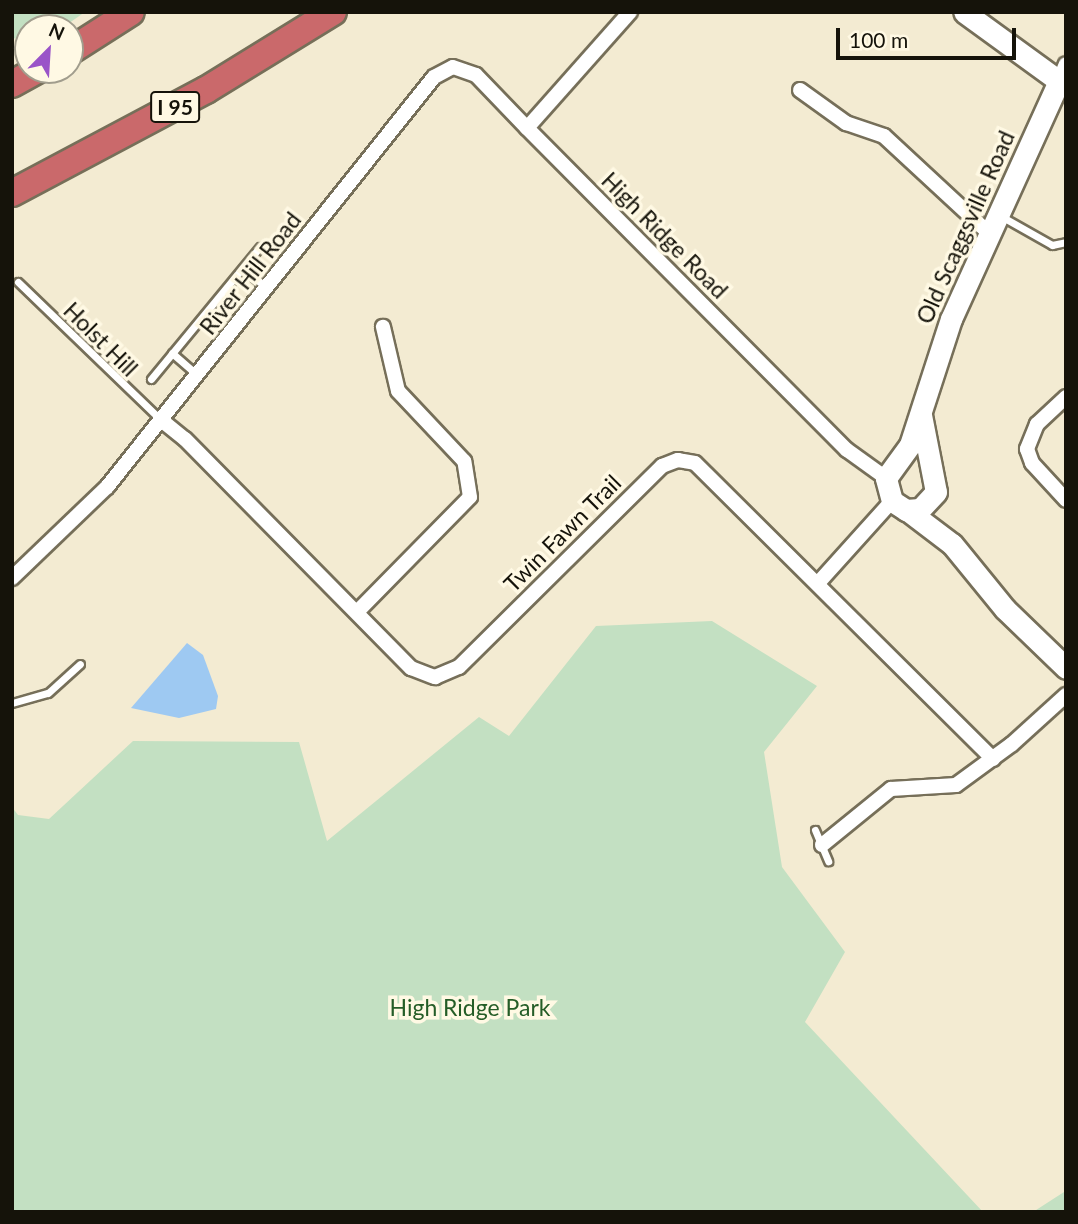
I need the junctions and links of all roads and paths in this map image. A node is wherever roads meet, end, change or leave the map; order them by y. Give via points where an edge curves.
1 (131, 12) edge
2 (333, 12) edge
3 (630, 12) edge
4 (964, 12) edge
5 (84, 42) edge
6 (1062, 72) edge
7 (800, 90) dead end
8 (527, 128) junction
9 (12, 193) edge
10 (994, 224) junction
11 (1066, 243) edge
12 (260, 247) dead end
13 (243, 268) junction
14 (18, 282) dead end
15 (267, 287) junction
16 (383, 327) dead end
17 (172, 354) junction
18 (198, 376) junction
19 (151, 379) dead end
20 (1066, 397) edge
21 (921, 415) junction
22 (160, 419) junction
23 (890, 470) junction
24 (936, 482) junction
25 (1066, 500) edge
26 (899, 505) junction
27 (952, 544) junction
28 (12, 578) edge
29 (819, 582) junction
30 (357, 612) junction
31 (80, 664) dead end
32 (1066, 668) edge
33 (1066, 695) edge
34 (12, 703) edge
35 (993, 759) junction
36 (815, 830) dead end
37 (822, 845) junction
38 (828, 861) dead end

1 - 5 highway
2 - 9 highway, I 95 via 206,90
3 - 8 street
4 - 6 street
6 - 10 street, Old Scaggsville Road
7 - 10 street via 846,123 884,136
8 - 15 street, River Hill Road via 476,75 464,69 442,71
8 - 23 street, High Ridge Road via 847,450
10 - 11 lane via 1052,245
10 - 21 street, Old Scaggsville Road via 947,329
12 - 13 lane
13 - 15 lane
13 - 17 lane
14 - 22 lane, Holst Hill
15 - 18 street, River Hill Road
16 - 30 street via 398,391 464,461 470,497
17 - 18 lane
17 - 19 lane
18 - 22 street, River Hill Road
20 - 25 street via 1037,424 1027,449 1038,471
21 - 23 street, Old Scaggsville Road via 910,445
21 - 24 street
22 - 28 street, River Hill Road via 92,503
22 - 30 street, Twin Fawn Trail via 186,439
23 - 24 street via 917,458
23 - 26 street
24 - 26 street via 929,503
24 - 27 street
26 - 27 street
26 - 29 street
27 - 32 street via 1005,609
29 - 30 street, Twin Fawn Trail via 702,468 678,460 662,466 451,672 435,677 419,673
29 - 35 street, Twin Fawn Trail
31 - 34 lane via 48,693
33 - 35 street
35 - 37 street via 956,785 891,789
36 - 37 lane
37 - 38 lane

